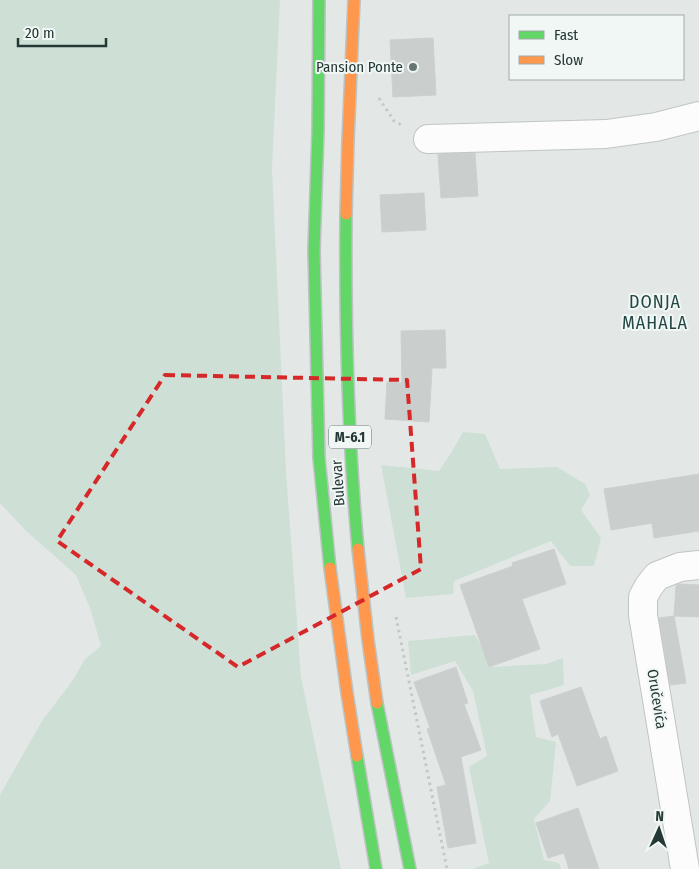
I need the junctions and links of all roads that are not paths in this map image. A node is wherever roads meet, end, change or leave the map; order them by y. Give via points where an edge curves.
1 (320, 0) edge
2 (354, 0) edge
3 (699, 116) edge
4 (428, 139) road end
5 (699, 565) edge
6 (376, 869) edge
7 (410, 869) edge
8 (685, 869) edge

1 - 6 main road, M-6.1 via 314,250 319,458 330,572
2 - 7 main road, Bulevar / M-6.1 via 346,269 352,476 374,683
3 - 4 street via 656,127 606,134
5 - 8 street, Oručevića via 680,567 657,576 643,597 643,615

